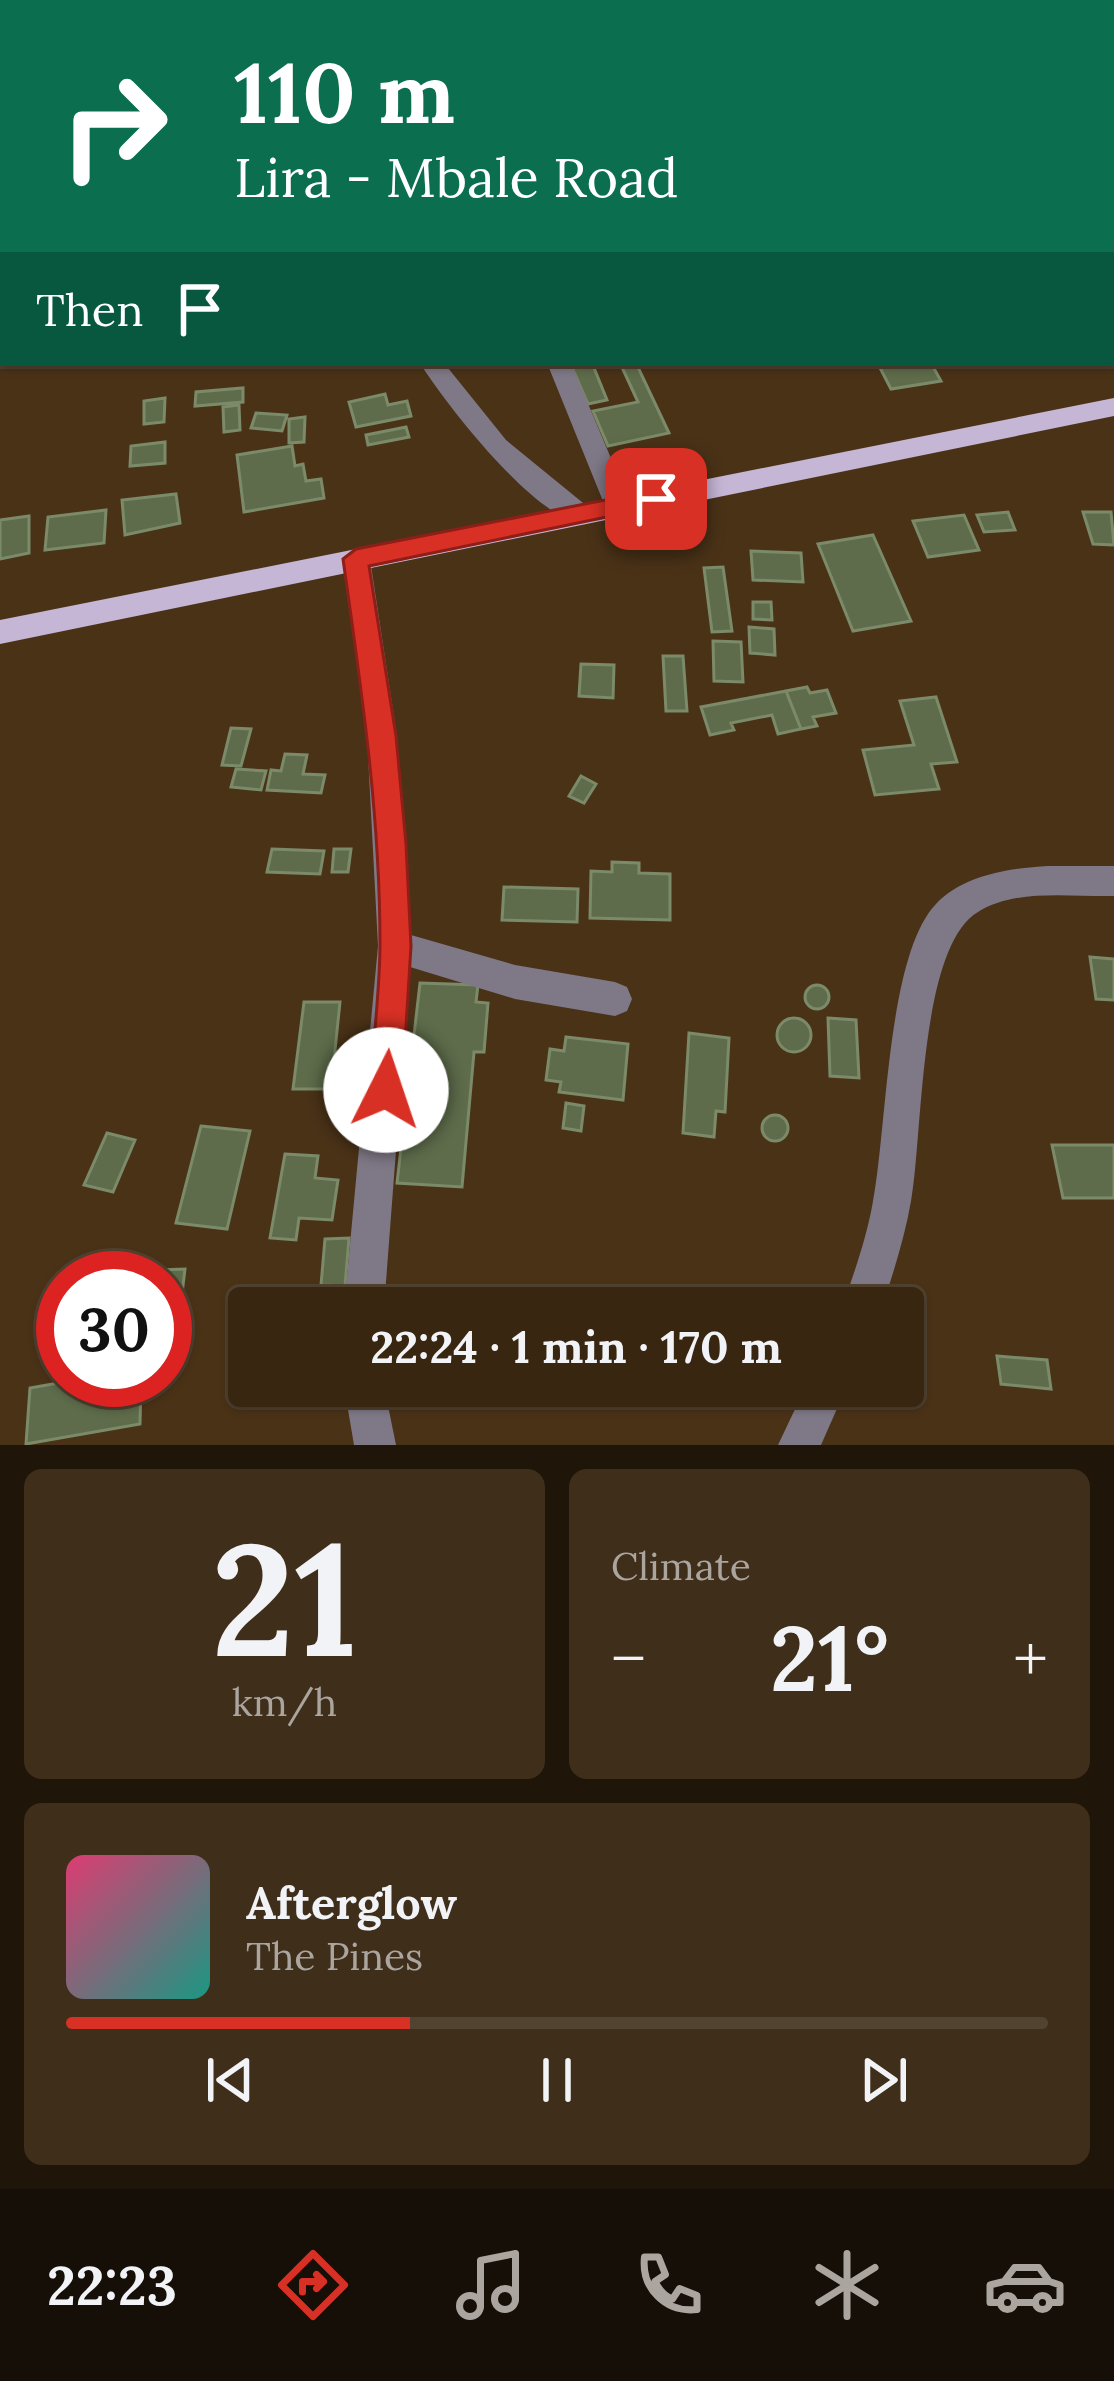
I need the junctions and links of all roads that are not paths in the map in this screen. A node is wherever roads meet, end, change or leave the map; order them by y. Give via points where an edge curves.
1 (434, 366) edge
2 (561, 366) edge
3 (1114, 407) edge
4 (618, 506) junction
5 (579, 514) junction
6 (356, 559) junction
7 (0, 632) edge
8 (1114, 881) edge
9 (395, 946) junction
10 (615, 999) dead end
11 (366, 1287) edge
12 (868, 1287) edge
13 (817, 1407) edge
14 (799, 1445) edge

1 - 5 street via 491,447
2 - 4 street
3 - 4 main road
4 - 5 main road
5 - 6 main road
6 - 7 main road
6 - 9 street via 388,791
8 - 12 street via 1017,882 980,894 939,925 920,996 892,1201
9 - 10 street via 515,982
9 - 11 street
13 - 14 street

